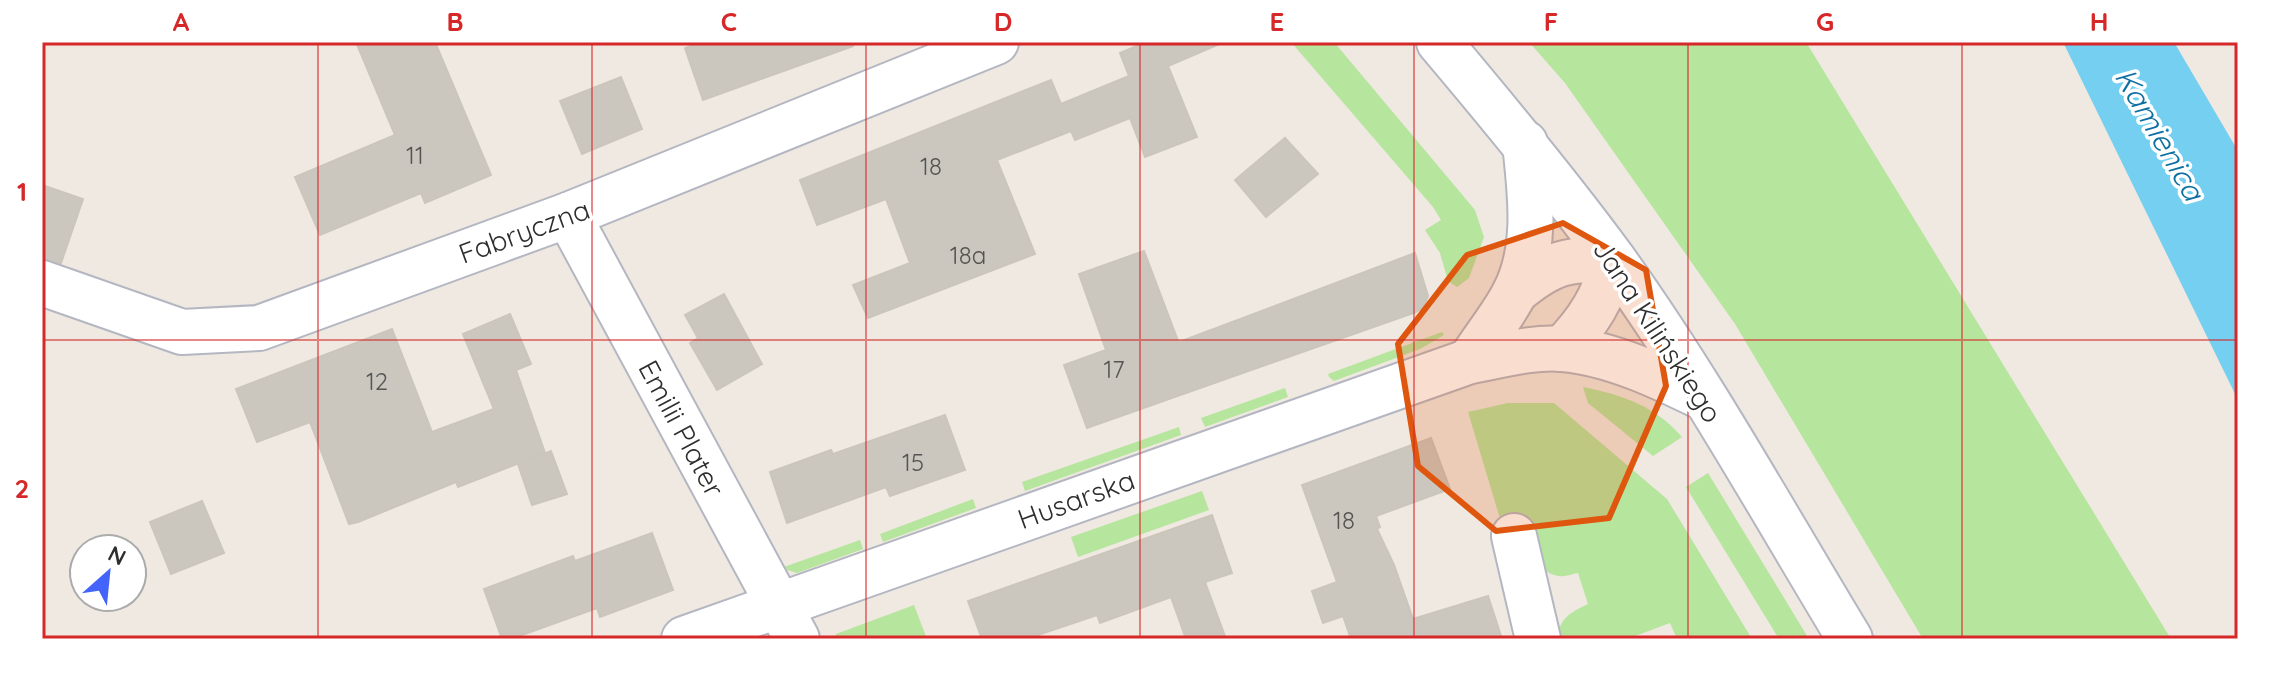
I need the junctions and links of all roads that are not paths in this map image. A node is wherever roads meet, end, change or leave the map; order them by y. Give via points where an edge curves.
1 (996, 42) edge
2 (1439, 42) edge
3 (1525, 143) junction
4 (568, 215) junction
5 (1614, 261) junction
6 (42, 283) edge
7 (1515, 292) junction
8 (1562, 349) junction
9 (1470, 361) junction
10 (1704, 398) junction
11 (1514, 536) dead end
12 (787, 622) edge
13 (684, 639) edge
14 (1538, 639) edge
15 (1850, 639) edge

1 - 4 street, Fabryczna
2 - 3 street, Jana Kilińskiego
3 - 5 street, Jana Kilińskiego
3 - 7 street via 1530,234
4 - 6 street, Fabryczna via 259,328 182,332
4 - 12 street, Emilii Plater
5 - 7 street via 1561,262
5 - 8 street via 1597,307
5 - 10 street, Jana Kilińskiego
7 - 9 street
8 - 9 street, Husarska
8 - 10 street, Husarska via 1657,375
9 - 12 street, Husarska
10 - 15 street, Jana Kilińskiego
11 - 14 street
12 - 13 street, Husarska

